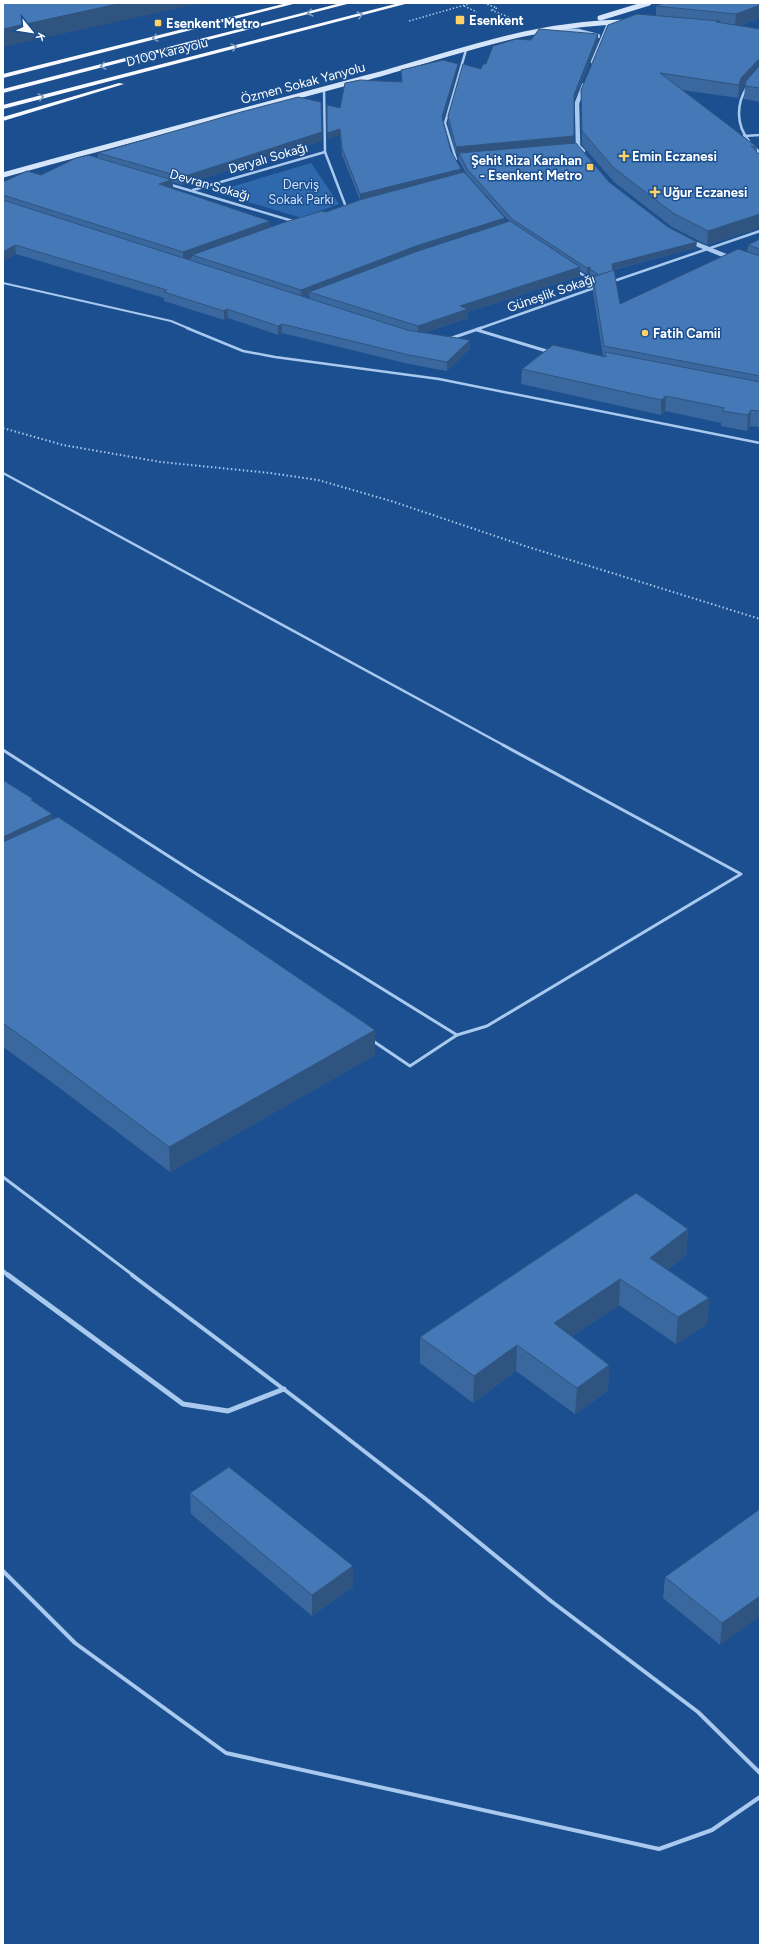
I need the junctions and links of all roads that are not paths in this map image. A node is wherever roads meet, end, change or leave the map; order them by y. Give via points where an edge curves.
1 (294, 3) edge
2 (300, 3) edge
3 (348, 3) edge
4 (406, 3) edge
5 (648, 3) edge
6 (261, 12) junction
7 (590, 21) junction
8 (610, 21) junction
9 (632, 22) edge
10 (541, 30) junction
11 (602, 38) junction
12 (466, 50) junction
13 (216, 52) junction
14 (591, 67) edge
15 (3, 76) edge
16 (586, 81) edge
17 (751, 83) edge
18 (324, 89) junction
19 (3, 91) edge
20 (3, 107) edge
21 (3, 119) edge
22 (760, 135) edge
23 (744, 136) junction
24 (570, 146) edge
25 (578, 146) junction
26 (325, 152) junction
27 (760, 153) edge
28 (70, 156) junction
29 (462, 156) edge
30 (454, 157) junction
31 (587, 157) edge
32 (77, 158) edge
33 (458, 164) edge
34 (3, 175) edge
35 (162, 182) edge
36 (192, 190) junction
37 (354, 205) edge
38 (346, 207) junction
39 (340, 209) edge
40 (291, 225) edge
41 (760, 231) edge
42 (686, 240) edge
43 (706, 249) junction
44 (740, 261) edge
45 (574, 269) edge
46 (3, 283) edge
47 (607, 284) edge
48 (476, 329) junction
49 (442, 340) edge
50 (553, 352) edge
51 (760, 442) edge
52 (3, 473) edge
53 (3, 750) edge
54 (457, 1036) junction
55 (372, 1040) edge
56 (3, 1177) edge
57 (3, 1271) edge
58 (284, 1389) junction
59 (3, 1571) edge
60 (760, 1773) edge
61 (760, 1796) edge

1 - 6 highway
2 - 6 highway
3 -> 19 highway, D100 Karayolu
13 -> 4 highway, D100 Karayolu
5 - 7 main road
6 -> 15 highway
7 - 8 main road, Özmen Sokak Yanyolu
7 - 10 main road, Özmen Sokak Yanyolu
8 - 9 main road, Özmen Sokak Yanyolu
8 - 11 street
10 - 11 street via 578,31
10 - 12 main road, Özmen Sokak Yanyolu
11 - 14 street
12 - 18 main road, Özmen Sokak Yanyolu
12 - 30 street via 446,123
20 -> 13 highway, D100 Karayolu
13 - 21 highway
16 - 25 street via 578,103
17 - 23 street via 742,93 738,116
18 - 26 street
18 - 28 main road, Özmen Sokak Yanyolu
22 - 23 street
23 - 27 street
24 - 25 street
25 - 31 street
26 - 36 street, Deryalı Sokağı
26 - 38 street
28 - 32 street
28 - 34 main road, Özmen Sokak Yanyolu
29 - 30 street
30 - 33 street
35 - 36 street, Devran Sokağı
36 - 40 street, Devran Sokağı via 298,222
37 - 38 street
38 - 39 street
41 - 43 street, Güneşlik Sokağı
42 - 43 street
43 - 44 street
43 - 47 street, Güneşlik Sokağı
45 - 48 street, Güneşlik Sokağı via 600,286
46 - 51 lane via 171,321 243,351 439,379
48 - 49 street, Güneşlik Sokağı
48 - 50 street
52 - 54 lane via 740,874 487,1026
53 - 54 lane
54 - 55 lane via 410,1066
56 - 58 lane
57 - 58 street via 183,1404 228,1411
58 - 60 lane via 551,1601 698,1712
59 - 61 lane via 75,1643 226,1753 659,1849 712,1830

